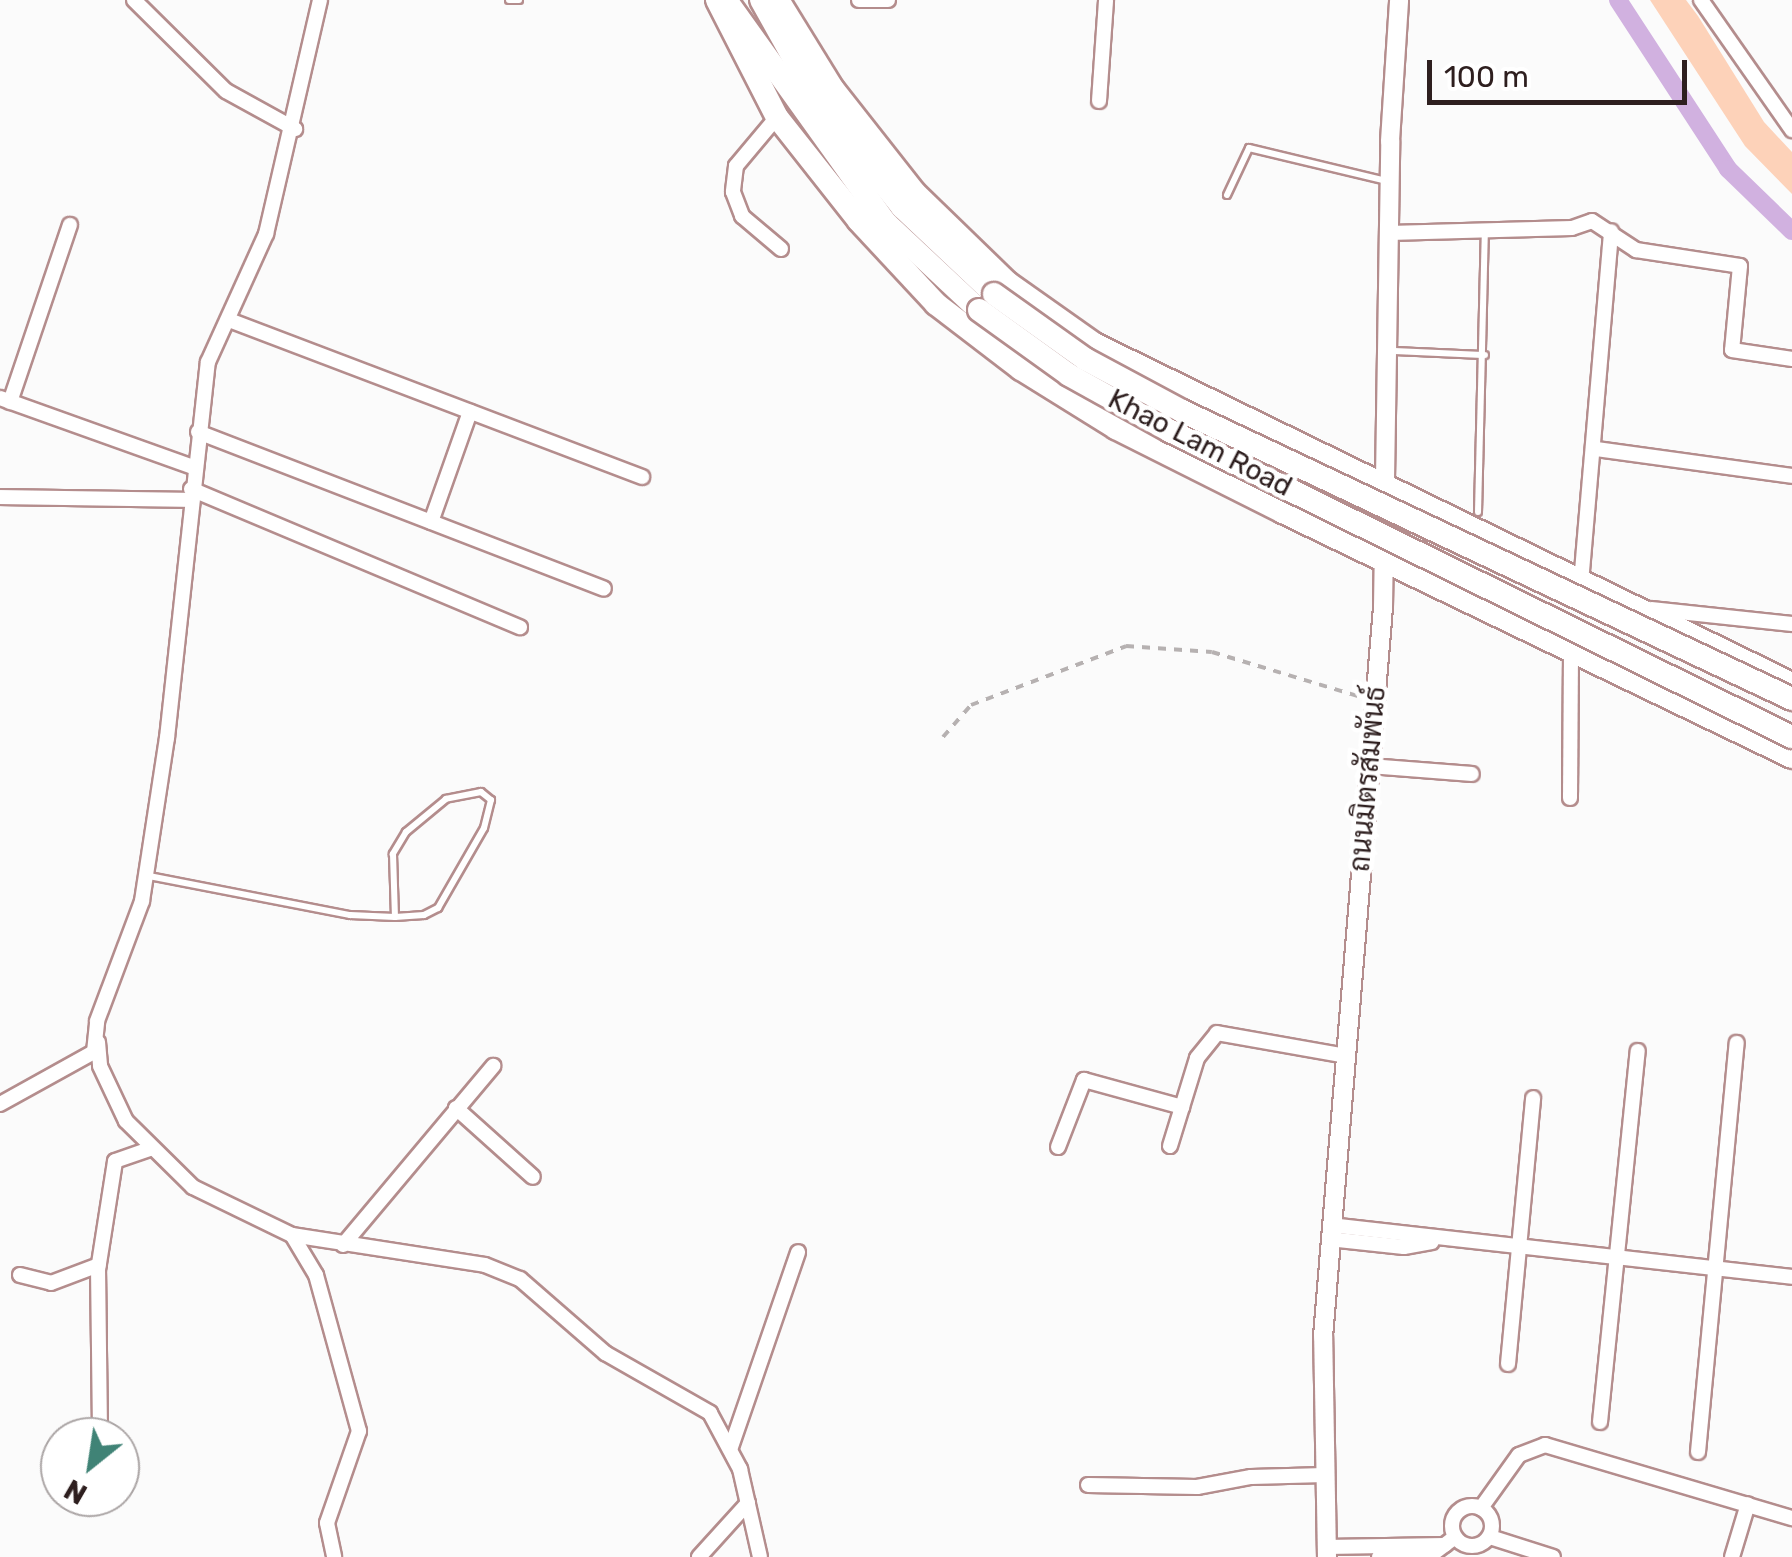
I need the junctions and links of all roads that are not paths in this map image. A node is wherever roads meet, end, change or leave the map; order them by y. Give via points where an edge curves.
1 (134, 0) edge
2 (320, 0) edge
3 (509, 0) edge
4 (519, 0) edge
5 (717, 0) edge
6 (726, 0) edge
7 (760, 0) edge
8 (778, 0) edge
9 (859, 0) edge
10 (888, 0) edge
11 (1106, 0) edge
12 (1399, 0) edge
13 (1701, 0) edge
14 (1100, 102) dead end
15 (777, 117) junction
16 (294, 129) junction
17 (1792, 130) edge
18 (1390, 182) junction
19 (1228, 195) dead end
20 (70, 225) dead end
21 (1485, 230) junction
22 (1390, 232) junction
23 (1611, 232) junction
24 (780, 250) dead end
25 (986, 302) junction
26 (228, 320) junction
27 (1389, 351) junction
28 (1485, 355) junction
29 (1792, 359) edge
30 (1134, 368) junction
31 (5, 400) edge
32 (470, 412) junction
33 (1116, 428) junction
34 (198, 432) junction
35 (1596, 449) junction
36 (1306, 452) junction
37 (193, 467) junction
38 (1792, 476) edge
39 (642, 477) dead end
40 (1387, 492) junction
41 (190, 495) junction
42 (0, 498) edge
43 (1282, 512) junction
44 (1478, 512) dead end
45 (430, 522) junction
46 (1384, 558) junction
47 (1528, 558) junction
48 (1581, 583) junction
49 (604, 589) dead end
50 (1635, 608) junction
51 (1493, 611) junction
52 (1792, 624) edge
53 (520, 628) dead end
54 (1698, 639) junction
55 (1571, 647) junction
56 (1792, 684) edge
57 (1670, 696) junction
58 (1792, 699) edge
59 (1792, 737) edge
60 (1792, 756) edge
61 (1370, 766) junction
62 (1472, 774) dead end
63 (1570, 798) dead end
64 (148, 875) junction
65 (395, 917) junction
66 (96, 1021) junction
67 (1737, 1043) dead end
68 (1638, 1052) dead end
69 (1346, 1056) junction
70 (494, 1066) dead end
71 (1533, 1098) dead end
72 (0, 1104) edge
73 (1182, 1107) junction
74 (456, 1108) junction
75 (1170, 1146) dead end
76 (1058, 1147) dead end
77 (150, 1149) junction
78 (534, 1177) dead end
79 (1330, 1232) junction
80 (292, 1236) junction
81 (343, 1245) junction
82 (1519, 1249) junction
83 (798, 1252) dead end
84 (1620, 1259) junction
85 (98, 1265) junction
86 (1714, 1269) junction
87 (20, 1275) dead end
88 (1792, 1277) edge
89 (1508, 1364) dead end
90 (100, 1417) edge
91 (1600, 1422) dead end
92 (731, 1448) junction
93 (1698, 1452) dead end
94 (1325, 1475) junction
95 (1088, 1485) dead end
96 (748, 1502) junction
97 (1748, 1504) junction
98 (1481, 1508) junction
99 (1792, 1518) edge
100 (1490, 1537) junction
101 (1448, 1547) edge
102 (1326, 1552) edge
103 (334, 1557) edge
104 (699, 1557) edge
105 (760, 1557) edge
106 (1379, 1557) edge
107 (1553, 1557) edge
108 (1732, 1557) edge

1 - 16 street via 226,91
2 - 16 street
3 - 4 lane
5 - 15 main road
6 - 25 main road, Khao Lam Road via 884,222
7 - 25 main road, Khao Lam Road via 817,100
8 - 30 main road via 832,90 914,192 1008,284
9 - 10 street
11 - 14 street
12 - 18 street, ถนนมิตรสัมพันธ์
13 - 17 street
15 - 24 street via 736,166 733,192 742,216
15 - 33 main road via 936,304 1021,369
16 - 26 street via 266,234
18 - 19 lane via 1248,148
18 - 22 street, ถนนมิตรสัมพันธ์
20 - 31 street
21 - 22 street
21 - 23 street via 1592,221
21 - 28 lane
22 - 27 street, ถนนมิตรสัมพันธ์
23 - 29 street via 1650,254 1740,266 1732,350
23 - 35 street
25 - 58 main road, Khao Lam Road, bridge via 1182,411
25 - 59 main road, Khao Lam Road, bridge via 1069,375 1170,431
26 - 32 street
26 - 34 street via 208,362
27 - 28 lane
27 - 40 street, ถนนมิตรสัมพันธ์
28 - 44 lane
30 - 33 main road via 1163,389 1165,410 1149,432
30 - 36 main road
31 - 37 street
32 - 39 street
32 - 45 street
33 - 43 main road
34 - 37 street
34 - 45 street
35 - 38 street
35 - 48 street
36 - 40 main road
36 - 43 main road via 1334,486 1336,508 1318,518
37 - 41 street
40 - 46 street, ถนนมิตรสัมพันธ์
40 - 47 main road
41 - 42 street
41 - 53 street
41 - 64 street
43 - 46 main road
45 - 49 street
46 - 51 main road
46 - 61 street, ถนนมิตรสัมพันธ์
47 - 48 main road
47 - 51 main road via 1477,549 1457,562 1463,587
48 - 50 main road
50 - 52 street
50 - 54 main road
51 - 55 main road
54 - 56 main road
54 - 57 main road via 1649,630 1628,642 1634,668
55 - 57 main road
55 - 63 street
57 - 60 main road
61 - 62 street
61 - 69 street, ถนนมิตรสัมพันธ์
64 - 65 lane via 320,910
64 - 66 street
65 - 65 lane via 438,908 484,828 491,800 480,792 446,799 406,832 393,854
66 - 72 street via 94,1052
66 - 77 street via 100,1066 126,1121
67 - 86 street
68 - 84 street
69 - 73 street via 1217,1032 1196,1058
69 - 79 street, ถนนมิตรสัมพันธ์
70 - 74 street
71 - 82 street
73 - 75 street
73 - 76 street via 1084,1080
74 - 78 street
74 - 81 street
77 - 80 street via 193,1188
77 - 85 street via 115,1161
79 - 82 street
79 - 94 street, ถนนมิตรสัมพันธ์
80 - 81 street
80 - 103 street via 316,1274 358,1431 327,1523
81 - 92 street via 485,1265 520,1279 604,1353 710,1413
82 - 84 street
82 - 89 street
83 - 92 street
84 - 86 street
84 - 91 street
85 - 87 street via 51,1283
85 - 90 street
86 - 88 street
86 - 93 street
92 - 96 street
94 - 95 street via 1197,1487
94 - 102 street, ถนนมิตรสัมพันธ์
96 - 104 street
96 - 105 street
97 - 98 street via 1545,1445 1519,1456
97 - 99 street
97 - 108 street
98 - 100 street via 1490,1518
98 - 101 street via 1456,1512
100 - 101 street via 1473,1547
100 - 107 street
101 - 102 street
101 - 106 street

